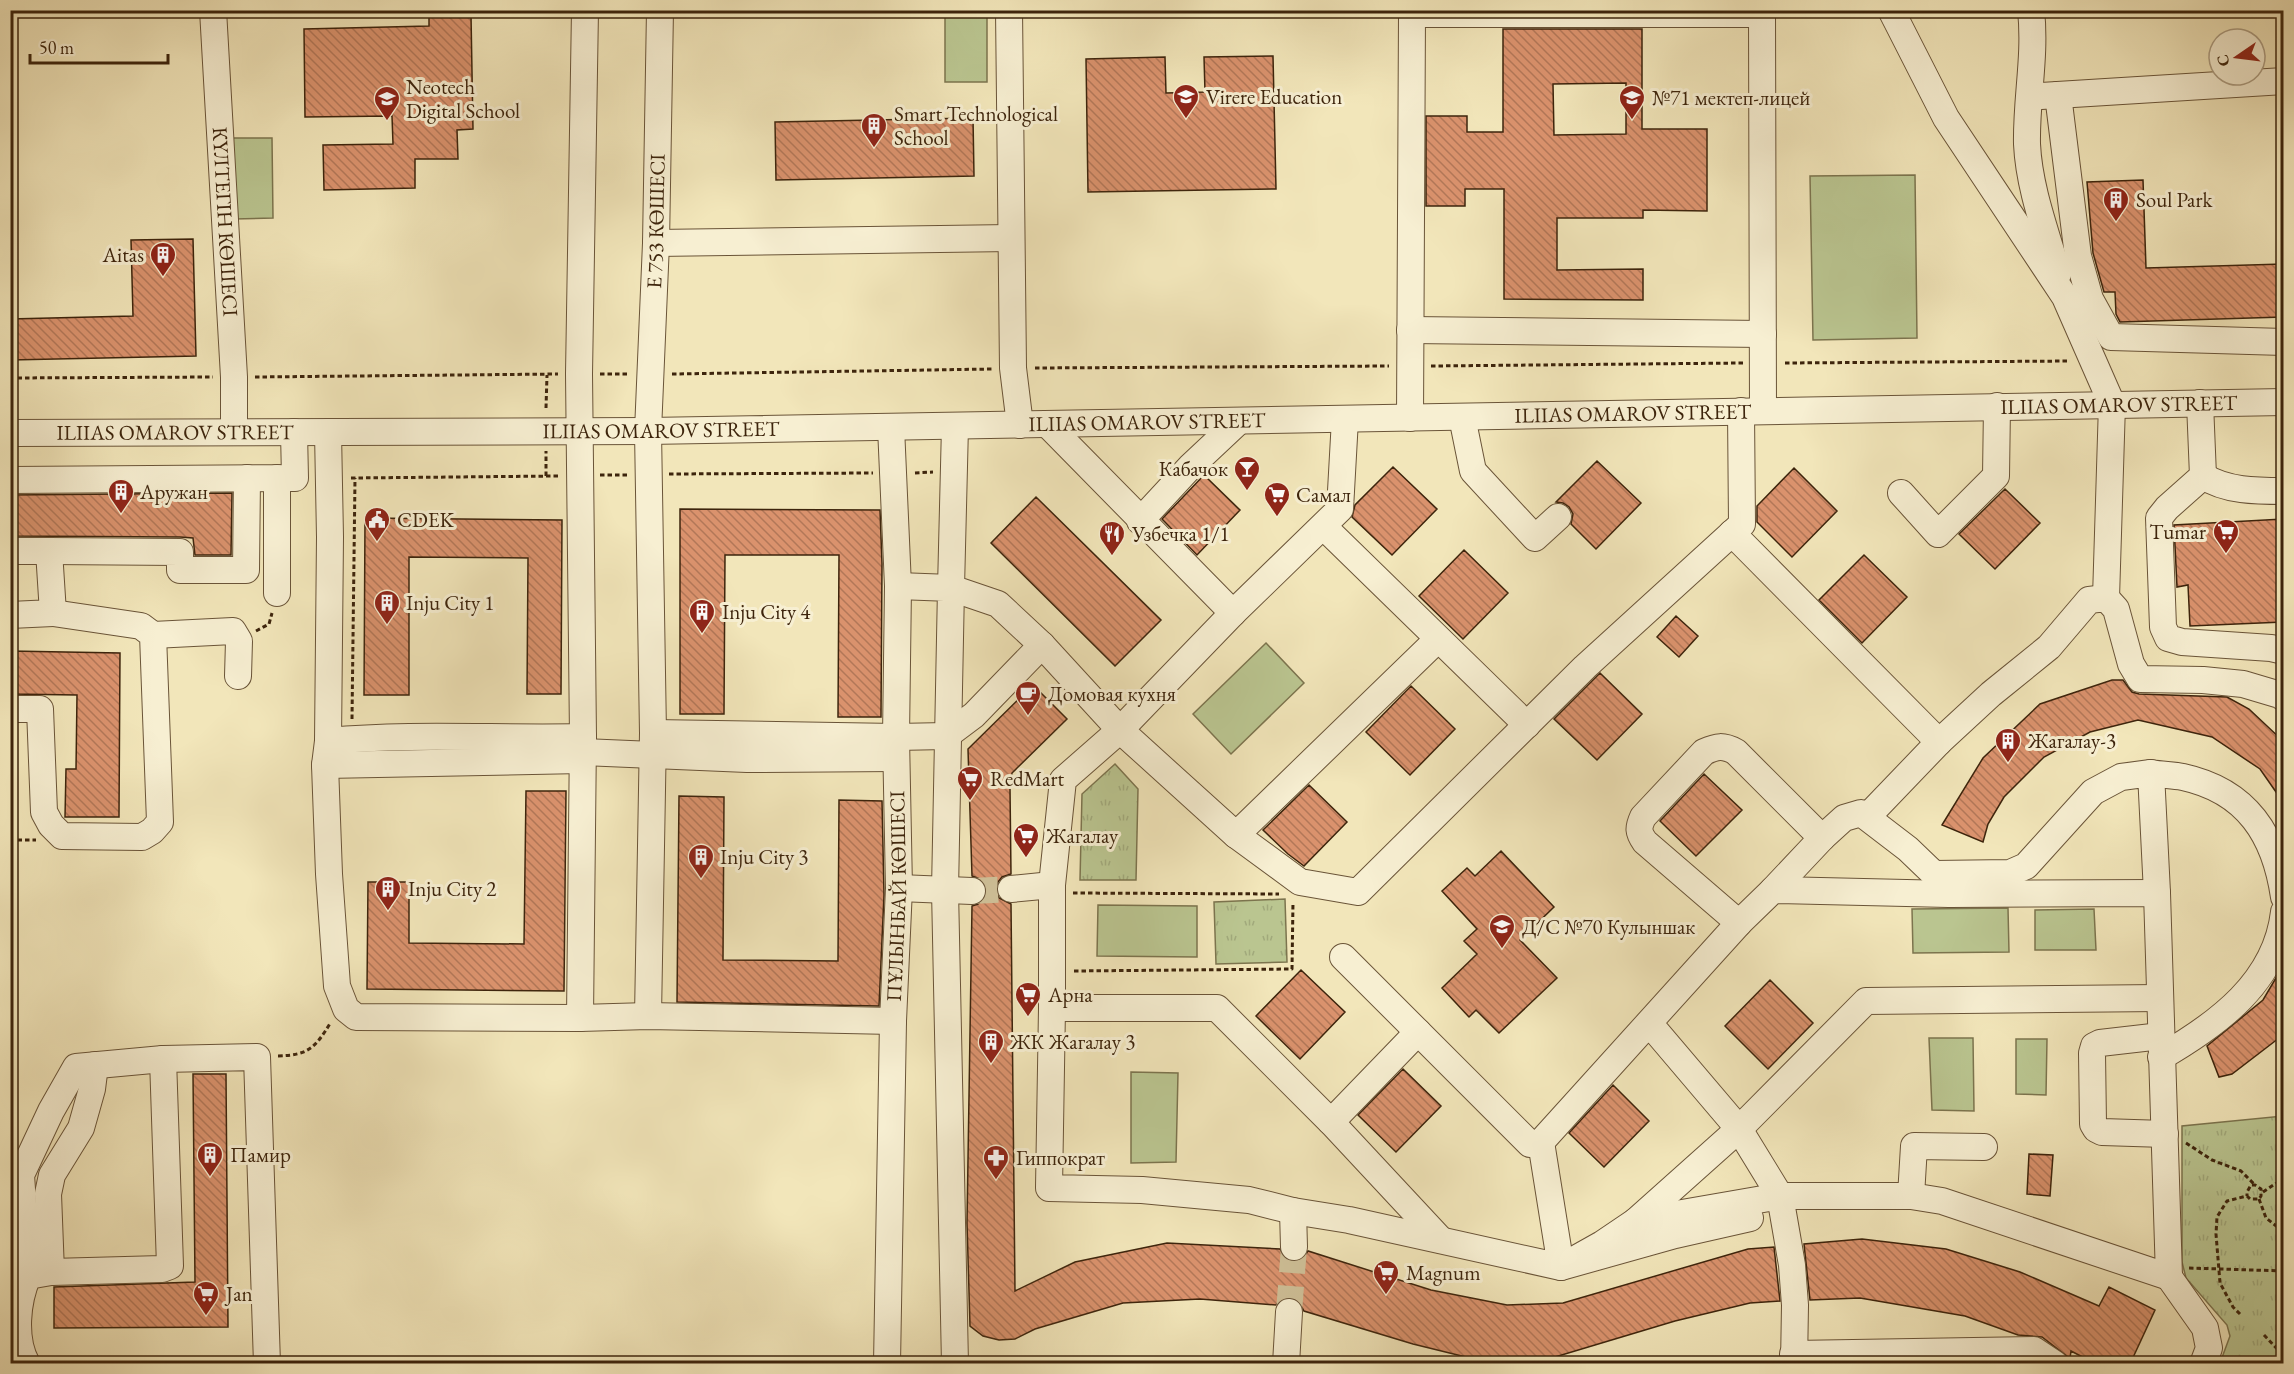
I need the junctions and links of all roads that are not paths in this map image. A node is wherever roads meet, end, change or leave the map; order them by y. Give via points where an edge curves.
1 (213, 10) edge
2 (585, 10) edge
3 (660, 10) edge
4 (1009, 10) edge
5 (1891, 10) edge
6 (2031, 10) edge
7 (2283, 81) edge
8 (2058, 95) junction
9 (2029, 97) junction
10 (1011, 238) junction
11 (656, 243) junction
12 (2065, 297) junction
13 (1410, 330) junction
14 (1763, 334) junction
15 (2283, 342) edge
16 (2283, 402) edge
17 (2200, 403) junction
18 (2112, 404) junction
19 (1997, 406) junction
20 (1752, 411) junction
21 (1462, 417) junction
22 (1410, 418) junction
23 (1345, 419) junction
24 (1239, 421) junction
25 (1020, 425) junction
26 (1048, 425) junction
27 (955, 426) junction
28 (891, 427) junction
29 (580, 431) junction
30 (648, 431) junction
31 (234, 432) junction
32 (294, 432) junction
33 (328, 432) junction
34 (10, 433) edge
35 (2203, 476) junction
36 (247, 478) junction
37 (278, 478) junction
38 (10, 480) edge
39 (2283, 491) edge
40 (1901, 493) dead end
41 (1558, 517) dead end
42 (1140, 521) junction
43 (1324, 527) junction
44 (1732, 533) junction
45 (10, 551) edge
46 (49, 551) junction
47 (898, 586) junction
48 (951, 588) junction
49 (277, 593) road end
50 (2106, 598) junction
51 (54, 613) junction
52 (1233, 613) junction
53 (10, 615) edge
54 (153, 635) junction
55 (1438, 639) junction
56 (1042, 645) junction
57 (2283, 651) edge
58 (238, 676) dead end
59 (2283, 698) edge
60 (10, 709) edge
61 (1527, 725) junction
62 (1120, 730) junction
63 (747, 734) junction
64 (425, 736) junction
65 (946, 736) junction
66 (1939, 742) junction
67 (653, 744) junction
68 (335, 748) junction
69 (896, 748) junction
70 (582, 749) junction
71 (747, 759) junction
72 (427, 763) junction
73 (2151, 773) junction
74 (1868, 816) junction
75 (1236, 835) junction
76 (1822, 838) junction
77 (1942, 884) junction
78 (899, 888) junction
79 (1011, 889) tunnel mouth
80 (1052, 889) junction
81 (945, 890) junction
82 (1773, 890) junction
83 (972, 891) tunnel mouth
84 (2157, 892) junction
85 (2283, 897) edge
86 (2283, 912) edge
87 (1739, 923) junction
88 (1343, 957) dead end
89 (2160, 998) junction
90 (1052, 1008) junction
91 (648, 1016) junction
92 (580, 1018) junction
93 (893, 1021) junction
94 (1648, 1023) junction
95 (1418, 1032) junction
96 (2161, 1047) junction
97 (163, 1059) junction
98 (95, 1065) junction
99 (1331, 1122) junction
100 (1739, 1129) junction
101 (2173, 1137) junction
102 (1541, 1142) junction
103 (1984, 1147) dead end
104 (1780, 1196) junction
105 (1911, 1196) junction
106 (1293, 1211) junction
107 (1750, 1218) dead end
108 (1636, 1221) junction
109 (18, 1232) edge
110 (1442, 1240) junction
111 (1294, 1247) tunnel mouth
112 (1561, 1267) junction
113 (2176, 1272) junction
114 (39, 1274) junction
115 (1289, 1312) tunnel mouth
116 (1794, 1359) edge
117 (27, 1364) edge
118 (267, 1364) edge
119 (887, 1364) edge
120 (955, 1364) edge
121 (1286, 1364) edge
122 (2055, 1364) edge
123 (2203, 1364) edge

1 - 31 street, КҮЛТЕГІН КӨШЕСІ
2 - 29 street
3 - 11 street, Е 753 КӨШЕСІ
4 - 10 street
5 - 12 street via 1946,118
6 - 9 street
7 - 8 street
8 - 9 street
8 - 15 street via 2078,256 2090,299 2111,337
9 - 12 street via 2027,145 2035,196
10 - 11 street
10 - 25 street via 1013,368
11 - 30 street, Е 753 КӨШЕСІ
12 - 18 street
13 - 14 street
13 - 14 street via 1412,14 1762,14
13 - 22 street
14 - 20 street via 1763,363
16 - 17 street, ILIIAS OMAROV STREET
17 - 18 street, ILIIAS OMAROV STREET
17 - 35 street
18 - 19 street, ILIIAS OMAROV STREET
18 - 50 street
19 - 20 street, ILIIAS OMAROV STREET
19 - 40 street via 1996,476 1938,534
20 - 21 street, ILIIAS OMAROV STREET
20 - 44 street via 1742,524
21 - 22 street, ILIIAS OMAROV STREET
21 - 41 street via 1473,471 1535,538
22 - 23 street, ILIIAS OMAROV STREET
23 - 24 street, ILIIAS OMAROV STREET
23 - 43 street via 1340,509
24 - 26 street, ILIIAS OMAROV STREET
24 - 42 street
25 - 26 street, ILIIAS OMAROV STREET
25 - 27 street, ILIIAS OMAROV STREET
26 - 42 street
27 - 28 street, ILIIAS OMAROV STREET
27 - 48 street
28 - 30 street, ILIIAS OMAROV STREET
28 - 47 street, ПҰЛЫНБАЙ КӨШЕСІ
29 - 30 street, ILIIAS OMAROV STREET
29 - 33 street, ILIIAS OMAROV STREET
29 - 70 street
30 - 67 street, Е 753 КӨШЕСІ
31 - 32 street, ILIIAS OMAROV STREET
31 - 34 street, ILIIAS OMAROV STREET
32 - 33 street, ILIIAS OMAROV STREET
32 - 37 street via 294,478
33 - 68 street
35 - 39 street via 2217,485
35 - 57 street via 2159,518 2162,610 2168,638
36 - 37 street
36 - 38 street
36 - 46 street via 246,570 180,570 180,552
37 - 49 street
42 - 52 street
43 - 52 street
43 - 55 street
44 - 61 street
44 - 66 street
45 - 46 street
46 - 51 street
47 - 48 street
47 - 69 street, ПҰЛЫНБАЙ КӨШЕСІ
48 - 56 street via 998,604
48 - 65 street
50 - 59 street via 2116,609 2139,679 2243,684
50 - 66 street via 2089,600 2049,646
51 - 53 street
51 - 54 street via 141,626
52 - 62 street
54 - 58 street via 233,632 239,641
54 - 60 street via 160,822 142,837 62,836 44,812 40,709
55 - 61 street
55 - 75 street
56 - 62 street
56 - 65 street via 974,716
61 - 75 street via 1358,892 1300,882
62 - 75 street
62 - 80 street via 1063,780
63 - 67 street
63 - 69 street
63 - 71 street
64 - 68 street
64 - 70 street via 513,739
64 - 72 street
65 - 69 street
65 - 81 street
66 - 74 street
67 - 70 street
67 - 71 street
67 - 91 street, Е 753 КӨШЕСІ
68 - 72 street
68 - 92 street via 329,874 338,986 346,1009 356,1017
69 - 71 street
69 - 78 street, ПҰЛЫНБАЙ КӨШЕСІ
70 - 72 street
70 - 92 street
73 - 77 street via 2121,777 2093,792 2026,866 2010,873
73 - 84 street
73 - 85 street via 2183,777 2211,787 2236,801 2257,820 2271,844
74 - 76 street via 1849,814
74 - 77 street
76 - 82 street
76 - 87 street via 1736,752 1724,746 1704,752 1643,817 1638,832
77 - 82 street
77 - 84 street
78 - 81 street
78 - 93 street, ПҰЛЫНБАЙ КӨШЕСІ
79 - 80 street
80 - 90 street
81 - 83 street
81 - 120 street
82 - 87 street
84 - 89 street
86 - 96 street via 2273,954 2244,997 2195,1037
87 - 94 street
88 - 95 street
89 - 96 street
89 - 100 street via 1866,1001
90 - 99 street via 1217,1008
90 - 106 street via 1049,1188 1142,1190 1249,1200
91 - 92 street
91 - 93 street
93 - 119 street, ПҰЛЫНБАЙ КӨШЕСІ
94 - 100 street
94 - 102 street
95 - 99 street
95 - 102 street via 1530,1144
96 - 101 street
96 - 101 street via 2100,1043 2094,1046 2093,1124 2102,1132
97 - 98 street
97 - 114 street via 170,1266 154,1270
97 - 118 street via 257,1057
98 - 109 street via 76,1067 21,1175
98 - 114 street via 81,1128 52,1175
99 - 110 street
100 - 104 street
100 - 108 street
101 - 113 street
102 - 112 street
103 - 105 street via 1914,1146
104 - 105 street
104 - 108 street
104 - 116 street via 1792,1265
105 - 113 street via 1942,1201
106 - 110 street
106 - 111 street
107 - 112 street
108 - 112 street
109 - 114 street
110 - 112 street
113 - 123 street via 2205,1328 2209,1348
114 - 117 street via 22,1291 18,1323 21,1352
115 - 121 street
116 - 122 street via 2034,1350

